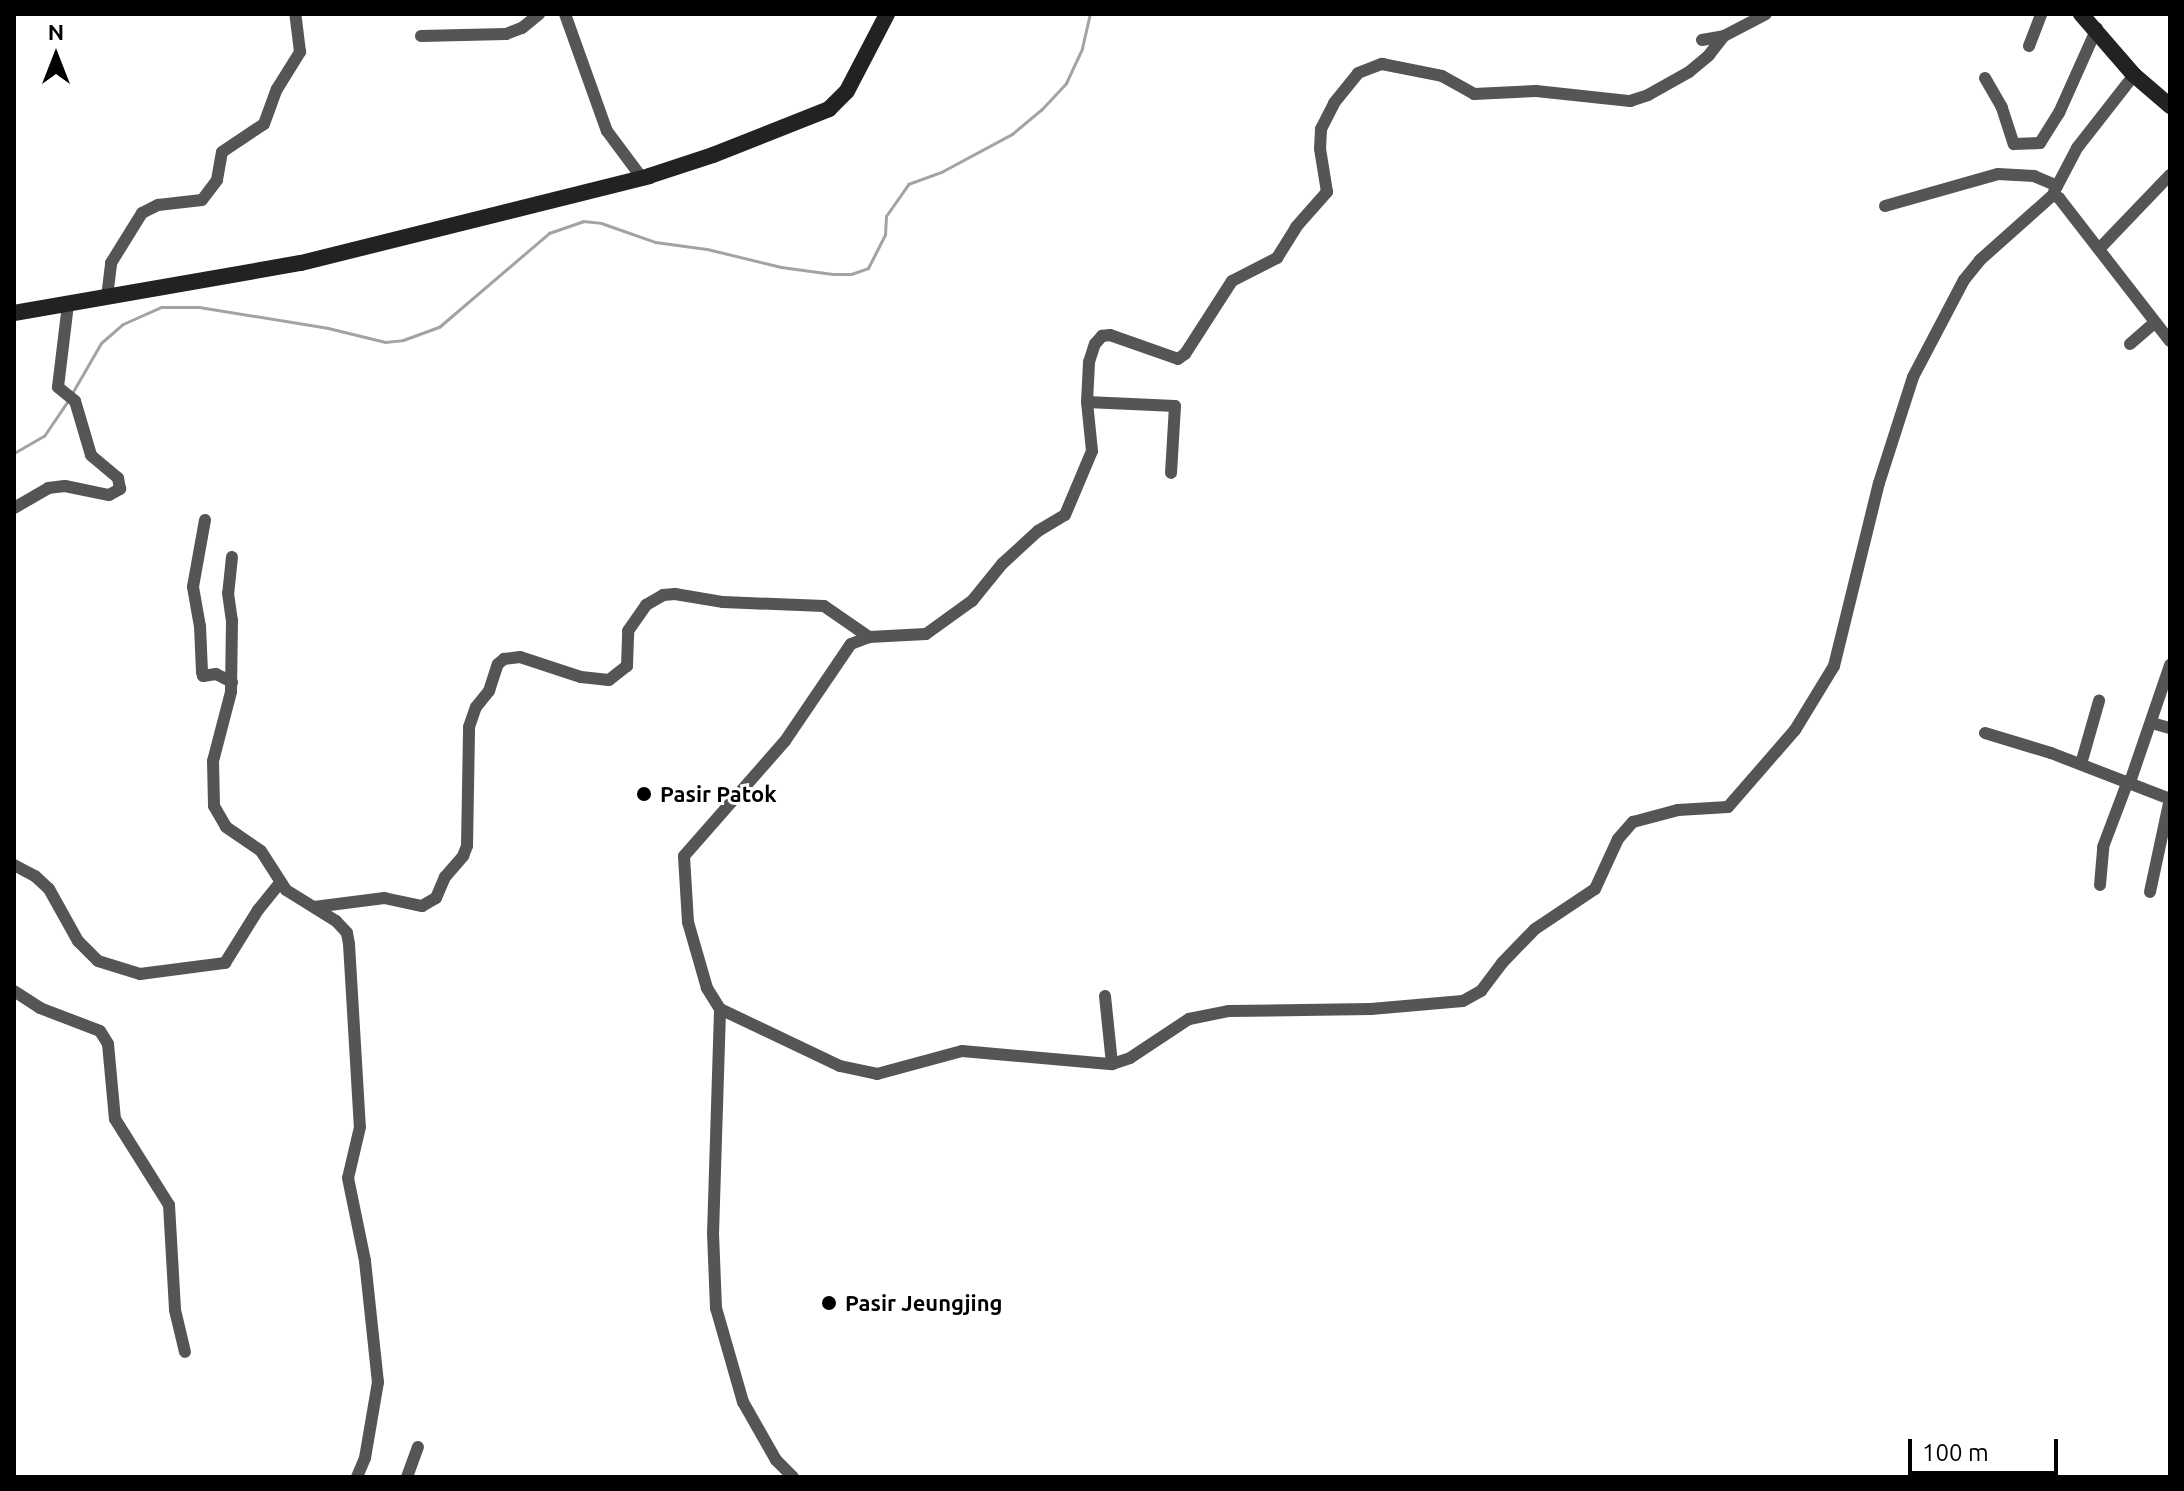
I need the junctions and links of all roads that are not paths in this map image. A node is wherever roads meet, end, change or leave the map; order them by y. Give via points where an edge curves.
1 (295, 14) edge
2 (539, 14) edge
3 (565, 14) edge
4 (887, 14) edge
5 (1766, 14) edge
6 (2041, 14) edge
7 (2081, 14) edge
8 (2097, 28) junction
9 (421, 36) dead end
10 (1724, 36) junction
11 (1702, 40) dead end
12 (2029, 46) dead end
13 (2134, 75) junction
14 (1985, 78) dead end
15 (2170, 106) edge
16 (2170, 175) edge
17 (642, 178) junction
18 (2055, 190) junction
19 (1885, 206) dead end
20 (2099, 249) junction
21 (107, 297) junction
22 (68, 304) junction
23 (14, 313) edge
24 (2155, 322) junction
25 (2170, 341) edge
26 (2130, 344) dead end
27 (1087, 402) junction
28 (1171, 473) dead end
29 (14, 508) edge
30 (205, 520) dead end
31 (232, 557) dead end
32 (869, 637) junction
33 (2170, 665) edge
34 (232, 682) junction
35 (2099, 701) dead end
36 (2152, 723) junction
37 (2170, 728) edge
38 (1985, 733) dead end
39 (2081, 764) junction
40 (2129, 781) junction
41 (2170, 799) edge
42 (14, 865) edge
43 (280, 883) junction
44 (2100, 885) dead end
45 (2150, 892) dead end
46 (314, 907) junction
47 (14, 991) edge
48 (1105, 996) dead end
49 (720, 1009) junction
50 (1112, 1064) junction
51 (185, 1352) dead end
52 (418, 1447) dead end
53 (357, 1477) edge
54 (407, 1477) edge
55 (793, 1477) edge

1 - 21 street via 300,52 277,89 264,124 222,152 218,177 204,198 158,205 142,213 111,263
2 - 9 street via 506,34
3 - 17 street via 607,131
4 - 17 street via 847,91 829,109
5 - 10 street
6 - 12 street
7 - 8 street
8 - 13 street
8 - 14 street via 2040,143 2014,144
10 - 11 street
10 - 27 street via 1689,72 1630,101 1536,91 1474,94 1431,72 1382,64 1363,69 1334,103 1321,129 1327,192 1277,258 1232,281 1178,359 1102,336 1089,362
13 - 15 street
13 - 18 street via 2077,148
16 - 20 street
17 - 21 street via 301,263
18 - 19 street via 2034,176 1998,174
18 - 20 street
18 - 50 street via 1980,260 1951,303 1913,377 1879,483 1834,666 1795,730 1734,803 1633,822 1618,839 1595,889 1535,929 1481,991 1463,1001 1371,1009 1229,1011 1189,1019
20 - 24 street
21 - 22 street
22 - 23 street
22 - 29 street via 58,387 75,401 91,455 118,478 120,489 109,495 48,488
24 - 25 street
24 - 26 street
27 - 28 street via 1175,406
27 - 32 street via 1092,451 1065,515 1038,531 972,601 926,634
30 - 34 street via 193,587 202,672
31 - 34 street
32 - 46 street via 824,606 723,602 675,594 646,605 627,635 626,669 609,680 581,677 520,657 504,659 469,727 467,846 436,898 422,906 384,898
32 - 49 street via 851,644 785,741 684,856 688,922 707,988
33 - 36 street
34 - 43 street via 213,761 214,806 226,827 261,851
35 - 39 street
36 - 37 street
36 - 40 street
38 - 39 street
39 - 40 street
40 - 41 street
40 - 44 street via 2103,847
41 - 45 street
42 - 43 street via 49,889 78,941 98,961 140,974 227,962
43 - 46 street
46 - 53 street via 347,933 355,1022 360,1127 348,1178 365,1261 378,1382
47 - 51 street via 64,1019 100,1031 108,1044 115,1119 169,1205 175,1310
48 - 50 street
49 - 50 street via 840,1066 877,1074 962,1051
49 - 55 street via 716,1308 743,1402 776,1460
52 - 54 street

